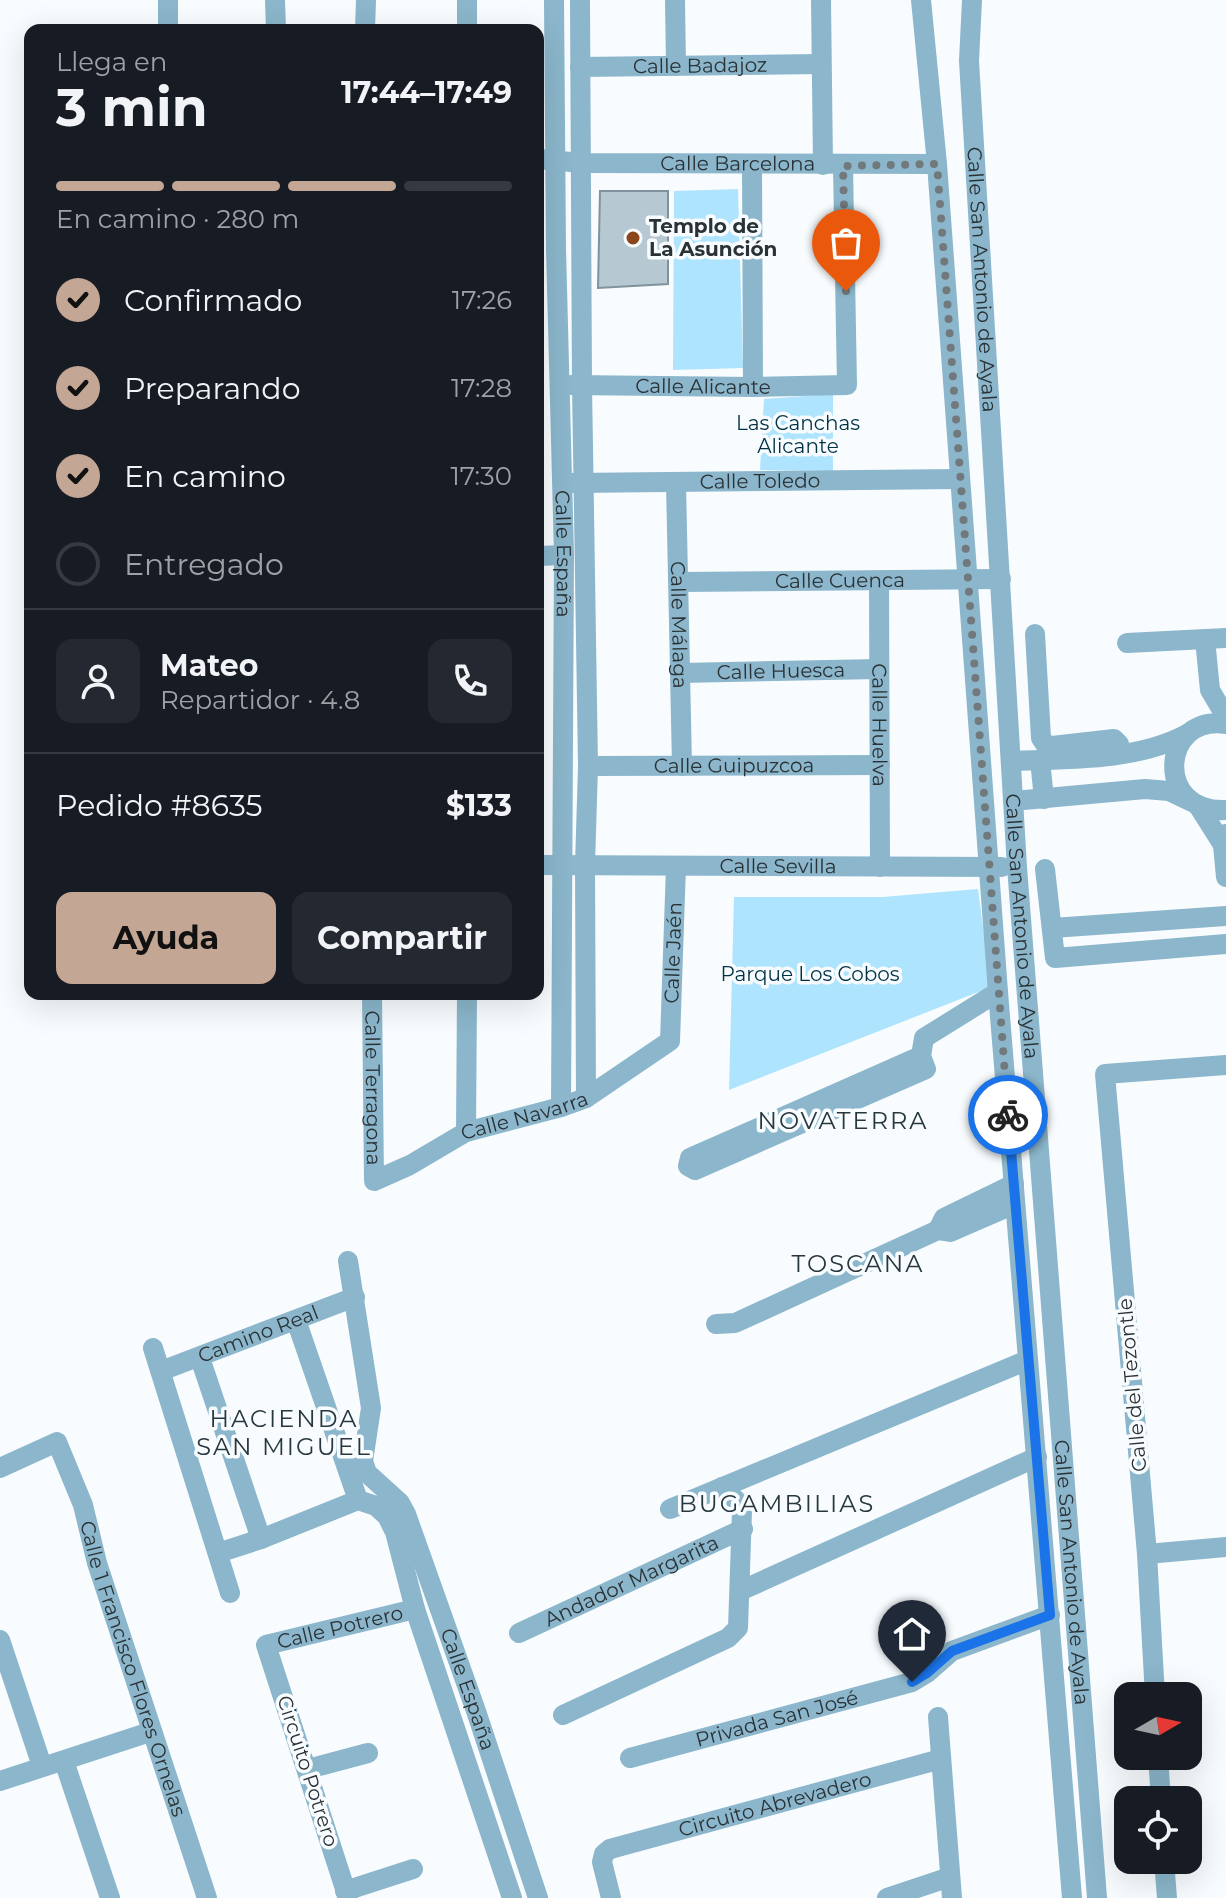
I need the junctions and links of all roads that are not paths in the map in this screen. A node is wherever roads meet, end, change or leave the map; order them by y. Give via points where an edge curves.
1 (168, 0) edge
2 (275, 0) edge
3 (366, 0) edge
4 (467, 0) edge
5 (554, 0) edge
6 (580, 0) edge
7 (675, 0) edge
8 (821, 0) edge
9 (921, 0) edge
10 (972, 0) edge
11 (168, 24) edge
12 (276, 24) edge
13 (365, 24) edge
14 (467, 24) edge
15 (821, 64) junction
16 (676, 66) junction
17 (580, 67) junction
18 (547, 160) edge
19 (582, 163) junction
20 (752, 164) junction
21 (937, 164) junction
22 (833, 165) junction
23 (547, 250) edge
24 (559, 385) junction
25 (582, 385) junction
26 (753, 387) junction
27 (960, 479) junction
28 (562, 483) junction
29 (584, 483) junction
30 (676, 483) junction
31 (564, 555) junction
32 (544, 556) edge
33 (967, 579) junction
34 (1001, 579) junction
35 (879, 581) junction
36 (680, 582) junction
37 (1035, 634) dead end
38 (1226, 638) edge
39 (1205, 639) junction
40 (1127, 643) dead end
41 (879, 669) junction
42 (681, 673) junction
43 (1210, 690) junction
44 (1226, 717) edge
45 (1226, 724) edge
46 (1191, 731) junction
47 (1120, 753) junction
48 (1040, 760) junction
49 (1011, 761) junction
50 (880, 765) junction
51 (588, 766) junction
52 (682, 766) junction
53 (1044, 799) junction
54 (1014, 801) junction
55 (1194, 804) junction
56 (1226, 810) edge
57 (1225, 839) edge
58 (544, 865) edge
59 (585, 865) junction
60 (560, 866) junction
61 (676, 866) junction
62 (880, 867) junction
63 (989, 867) junction
64 (1017, 867) junction
65 (1045, 869) dead end
66 (1226, 877) edge
67 (1226, 916) edge
68 (1052, 928) junction
69 (1226, 944) edge
70 (998, 992) junction
71 (372, 1000) edge
72 (467, 1000) edge
73 (670, 1041) joint
74 (1226, 1065) edge
75 (586, 1098) junction
76 (561, 1107) junction
77 (786, 1123) dead end
78 (466, 1132) junction
79 (1040, 1144) junction
80 (1010, 1145) junction
81 (374, 1181) joint
82 (1014, 1194) junction
83 (348, 1261) dead end
84 (355, 1297) junction
85 (296, 1320) junction
86 (716, 1324) dead end
87 (153, 1348) dead end
88 (200, 1358) junction
89 (1028, 1360) junction
90 (161, 1371) junction
91 (1037, 1457) junction
92 (354, 1463) junction
93 (0, 1468) edge
94 (722, 1487) junction
95 (372, 1498) junction
96 (670, 1509) dead end
97 (1070, 1524) junction
98 (1042, 1526) junction
99 (743, 1529) junction
100 (261, 1539) junction
101 (1226, 1547) edge
102 (218, 1553) junction
103 (1147, 1554) junction
104 (740, 1591) junction
105 (230, 1593) dead end
106 (415, 1609) junction
107 (1050, 1615) junction
108 (519, 1633) dead end
109 (0, 1640) edge
110 (266, 1645) joint
111 (1081, 1678) junction
112 (1055, 1679) junction
113 (1154, 1682) edge
114 (563, 1715) dead end
115 (938, 1717) dead end
116 (150, 1732) junction
117 (368, 1753) dead end
118 (630, 1758) dead end
119 (941, 1759) junction
120 (64, 1761) junction
121 (42, 1766) junction
122 (308, 1769) junction
123 (0, 1781) edge
124 (526, 1862) junction
125 (413, 1869) dead end
126 (504, 1869) junction
127 (1165, 1874) edge
128 (951, 1888) edge
129 (346, 1894) edge
130 (110, 1898) edge
131 (207, 1898) edge
132 (512, 1898) edge
133 (538, 1898) edge
134 (611, 1898) edge
135 (887, 1898) edge
136 (1072, 1898) edge
137 (1097, 1898) edge
138 (1167, 1898) edge

1 - 11 street
2 - 12 street
3 - 13 street
4 - 14 street
5 - 18 street, Calle España
6 - 17 street, Calle España
7 - 16 street
8 - 15 street
9 - 21 street
10 - 34 street, Calle San Antonio de Ayala via 969,61
15 - 16 street, Calle Badajoz
15 - 22 street
16 - 17 street, Calle Badajoz
17 - 19 street, Calle España
18 - 19 street, Calle Barcelona
18 - 23 street, Calle España
19 - 20 street, Calle Barcelona
19 - 25 street, Calle España
20 - 22 street, Calle Barcelona
20 - 26 street
21 - 22 street, Calle Barcelona
21 - 27 street
22 - 26 street, Calle Alicante via 847,385
23 - 24 street, Calle España
24 - 25 street, Calle Alicante
24 - 28 street, Calle España
25 - 26 street, Calle Alicante
25 - 29 street, Calle España
27 - 30 street, Calle Toledo
27 - 33 street
28 - 29 street, Calle Toledo
28 - 31 street, Calle España
29 - 30 street, Calle Toledo
29 - 51 street, Calle España
30 - 36 street, Calle Málaga
31 - 32 street
31 - 60 street, Calle España
33 - 34 street, Calle Cuenca
33 - 35 street, Calle Cuenca
33 - 63 street
34 - 49 street, Calle San Antonio de Ayala
35 - 36 street, Calle Cuenca
35 - 41 street, Calle Huelva
36 - 42 street, Calle Málaga
37 - 47 street via 1045,744 1114,739
38 - 39 street
39 - 40 street
39 - 43 street
41 - 42 street, Calle Huesca
41 - 50 street, Calle Huelva
42 - 52 street, Calle Málaga
43 - 44 street
43 - 46 street via 1202,717
45 - 46 street via 1214,722
46 - 47 street via 1166,745
46 - 55 street via 1178,746 1174,776
47 - 48 street
48 - 49 street
48 - 53 street
49 - 54 street, Calle San Antonio de Ayala
50 - 52 street, Calle Guipuzcoa
50 - 62 street, Calle Huelva
51 - 52 street, Calle Guipuzcoa
51 - 59 street, Calle España
53 - 54 street
53 - 55 street via 1145,789 1169,791
54 - 64 street, Calle San Antonio de Ayala
55 - 56 street
55 - 57 street
57 - 66 street
58 - 60 street, Calle Sevilla
59 - 60 street, Calle Sevilla
59 - 61 street, Calle Sevilla
59 - 75 street, Calle España
60 - 76 street, Calle España
61 - 62 street, Calle Sevilla
61 - 73 street, Calle Jaén
62 - 63 street, Calle Sevilla
63 - 64 street, Calle Sevilla
63 - 70 street
64 - 79 street, Calle San Antonio de Ayala
65 - 68 street
67 - 68 street
68 - 69 street via 1055,958
70 - 77 street via 924,1038 921,1056 926,1069
70 - 80 street
71 - 81 street, Calle Terragona
72 - 78 street
73 - 75 street, Calle Navarra
74 - 103 street, Calle del Tezontle via 1105,1074
75 - 76 street, Calle Navarra
76 - 78 street, Calle Navarra
78 - 81 street, Calle Navarra
79 - 80 street
79 - 97 street, Calle San Antonio de Ayala
80 - 82 street
82 - 86 street via 944,1218 938,1230 735,1323
82 - 89 street
83 - 84 street
84 - 85 street, Camino Real
84 - 92 street via 371,1408
85 - 88 street, Camino Real
85 - 92 street
87 - 90 street
88 - 90 street, Camino Real
88 - 100 street
89 - 91 street
89 - 94 street
90 - 102 street
91 - 98 street
91 - 104 street
92 - 95 street via 367,1473
93 - 116 street, Calle 1 Francisco Flores Ornelas via 57,1442 83,1505
94 - 96 street
94 - 99 street via 739,1503
95 - 100 street
95 - 106 street, Calle España via 395,1532
95 - 124 street, Calle España via 400,1503 406,1514
97 - 98 street
97 - 111 street, Calle San Antonio de Ayala
98 - 107 street
99 - 104 street
99 - 108 street, Andador Margarita
100 - 102 street
101 - 103 street
102 - 105 street
103 - 113 street, Calle del Tezontle
104 - 114 street via 738,1628 728,1638
106 - 110 street, Calle Potrero
106 - 126 street, Calle España
107 - 112 street
107 - 118 street, Privada San José via 952,1651 912,1682
109 - 121 street
110 - 122 street, Circuito Potrero
111 - 112 street
111 - 137 street, Calle San Antonio de Ayala
112 - 136 street
115 - 119 street
116 - 120 street
116 - 131 street, Calle 1 Francisco Flores Ornelas
117 - 122 street
119 - 128 street
119 - 134 street, Circuito Abrevadero via 610,1849 602,1862
120 - 121 street
120 - 130 street
121 - 123 street
122 - 129 street, Circuito Potrero
124 - 126 street
124 - 133 street, Calle España
125 - 129 street
126 - 132 street, Calle España
127 - 138 street
128 - 135 street

